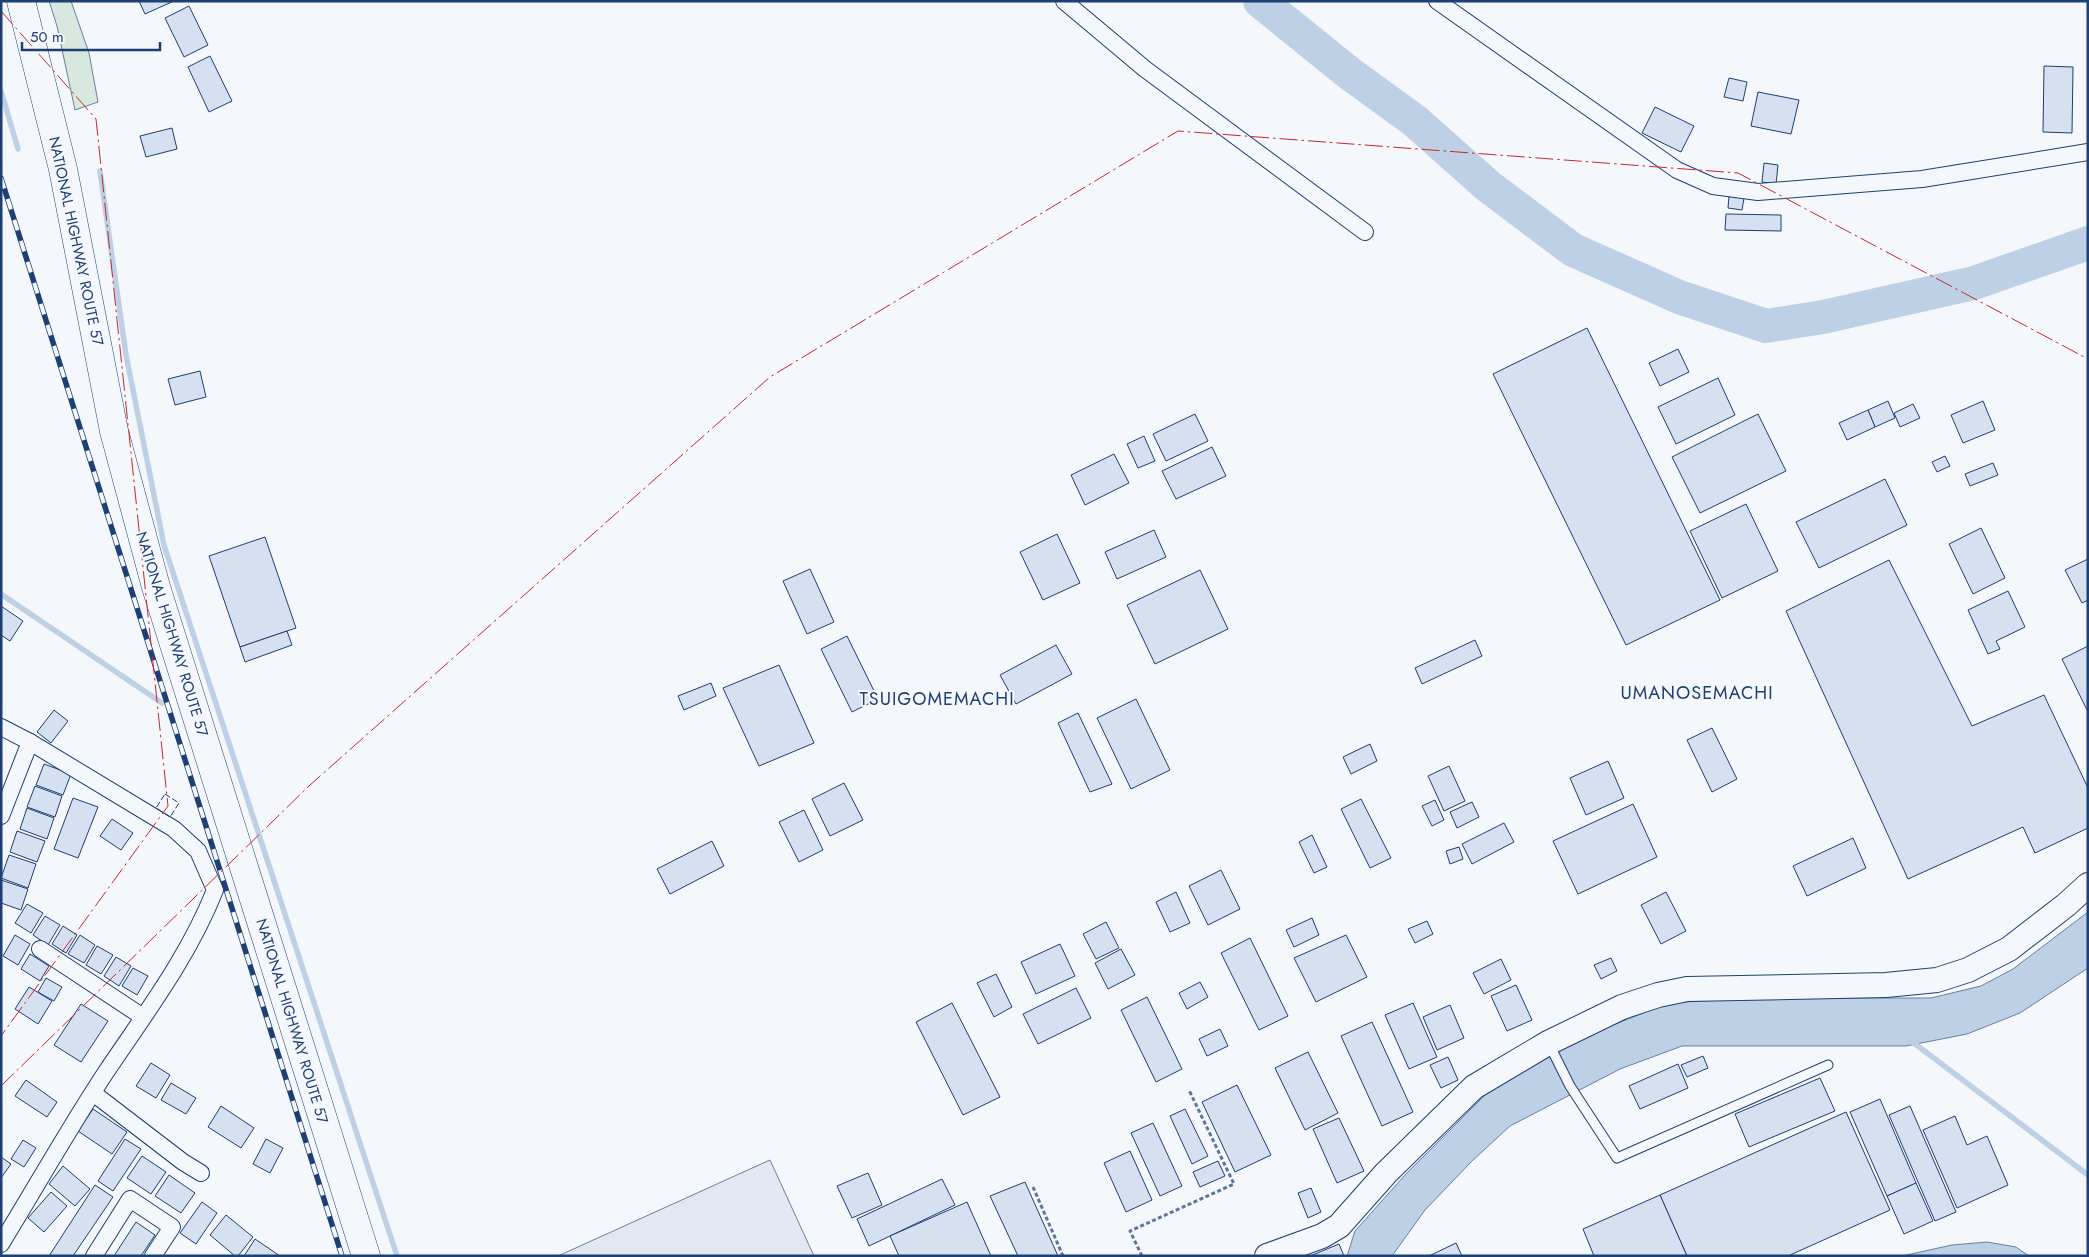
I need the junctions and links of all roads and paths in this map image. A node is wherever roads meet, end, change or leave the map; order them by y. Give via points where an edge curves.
1 (21, 1) edge
2 (1064, 1) edge
3 (1437, 1) edge
4 (2088, 152) edge
5 (1365, 232) dead end
6 (1, 727) edge
7 (30, 742) junction
8 (1, 816) edge
9 (2088, 885) edge
10 (40, 949) dead end
11 (143, 1017) junction
12 (1550, 1046) junction
13 (1828, 1065) dead end
14 (1189, 1090) dead end
15 (93, 1093) junction
16 (201, 1173) dead end
17 (1032, 1187) dead end
18 (1, 1244) edge
19 (94, 1256) edge
20 (153, 1256) edge
21 (366, 1256) edge
22 (1063, 1256) edge
23 (1142, 1256) edge
24 (1267, 1256) edge

1 - 21 highway, NATIONAL HIGHWAY ROUTE 57 via 63,169 114,431 156,587
2 - 5 street via 1145,69
3 - 4 street via 1677,170 1713,186 1758,192 1862,185 1922,179
6 - 7 street
7 - 8 street
7 - 11 street via 174,829 198,851 215,890 203,920
9 - 12 street via 2009,949 1968,970 1938,980 1886,985 1688,989 1622,1007
10 - 11 street
11 - 15 street
12 - 13 lane via 1570,1086 1617,1158
12 - 24 street via 1474,1087 1386,1173 1339,1226 1322,1236
14 - 23 path via 1234,1184 1130,1231
15 - 16 street
15 - 18 street
17 - 22 path
19 - 20 street via 130,1199 172,1227

